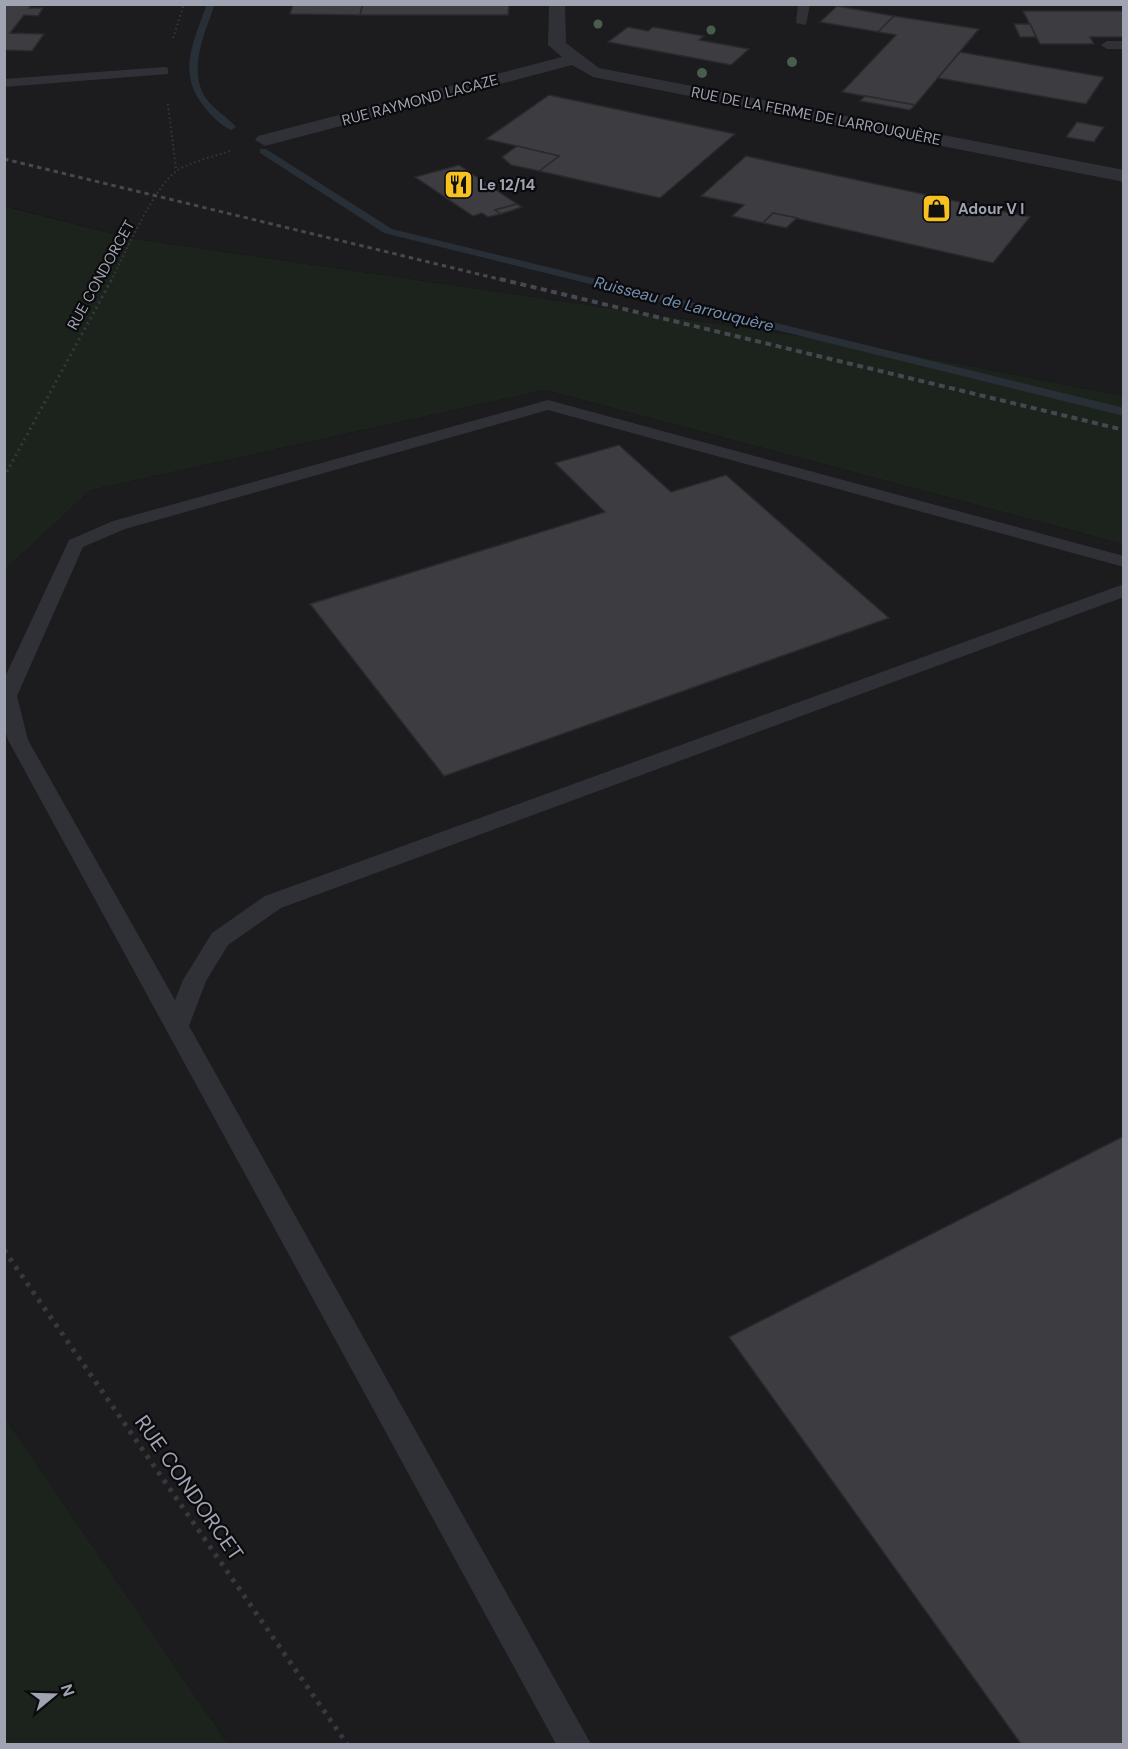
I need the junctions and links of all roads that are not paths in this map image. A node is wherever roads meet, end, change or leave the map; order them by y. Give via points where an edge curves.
1 (557, 4) edge
2 (804, 4) edge
3 (802, 23) dead end
4 (1107, 45) dead end
5 (1124, 45) edge
6 (575, 59) junction
7 (164, 71) dead end
8 (4, 83) edge
9 (265, 140) road end
10 (1124, 176) edge
11 (1124, 562) edge
12 (1124, 590) edge
13 (177, 1025) junction
14 (574, 1744) edge

1 - 6 street, RUE DE LA FERME DE LARROUQUÈRE via 556,45
2 - 3 lane
4 - 5 lane
6 - 9 street, RUE RAYMOND LACAZE
6 - 10 street, RUE DE LA FERME DE LARROUQUÈRE via 592,72
7 - 8 lane
11 - 13 lane via 548,405 118,525 75,544 8,696 18,740
12 - 13 lane via 273,902 220,939 195,981
13 - 14 lane

